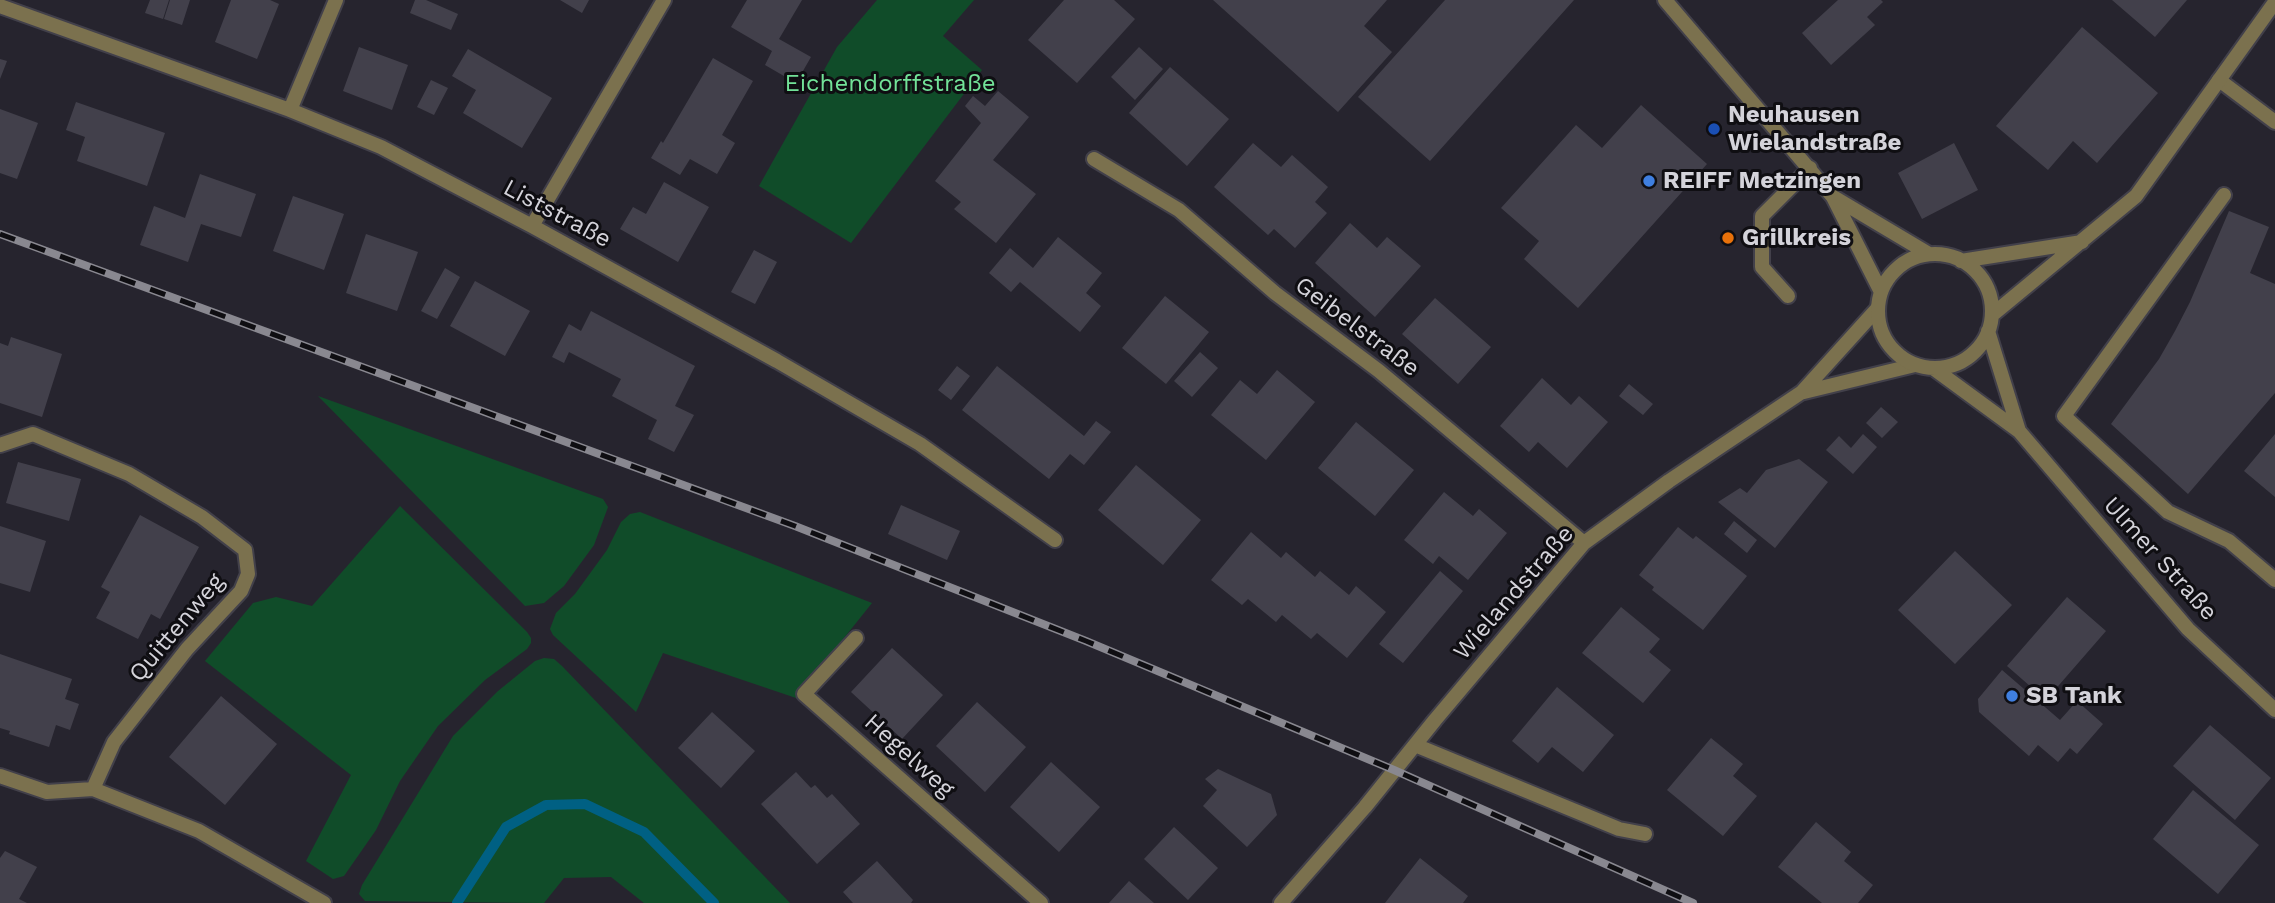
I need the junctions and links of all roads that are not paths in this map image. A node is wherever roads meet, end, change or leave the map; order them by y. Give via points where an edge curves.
1 (336, 0) edge
2 (664, 0) edge
3 (1665, 0) edge
4 (2275, 2) edge
5 (0, 6) edge
6 (2219, 80) junction
7 (290, 110) junction
8 (2275, 121) edge
9 (1094, 159) dead end
10 (1810, 168) junction
11 (2224, 195) dead end
12 (1833, 197) junction
13 (531, 226) junction
14 (2083, 242) junction
15 (1929, 254) junction
16 (1961, 261) junction
17 (1881, 292) junction
18 (1788, 296) dead end
19 (1877, 309) junction
20 (1992, 315) junction
21 (1988, 331) junction
22 (1915, 365) junction
23 (1933, 368) junction
24 (1802, 393) junction
25 (2019, 431) junction
26 (0, 444) edge
27 (1055, 540) dead end
28 (1584, 543) junction
29 (2275, 580) edge
30 (856, 638) dead end
31 (2273, 703) edge
32 (1415, 745) junction
33 (0, 776) edge
34 (93, 789) junction
35 (1645, 834) dead end
36 (324, 903) edge
37 (1041, 903) edge
38 (1281, 903) edge

1 - 7 street
2 - 13 street
3 - 10 street
4 - 6 street
5 - 7 street, Liststraße
6 - 8 street
6 - 14 street via 2136,196
7 - 13 street, Liststraße via 381,147
9 - 28 street, Geibelstraße via 1179,209 1275,293 1379,370
10 - 12 street
10 - 18 street via 1762,216 1762,267
11 - 29 street via 2064,416 2168,512 2229,541
12 - 15 street
12 - 17 street
13 - 27 street, Liststraße via 730,333 920,444
14 - 16 street
14 - 20 street
15 - 16 street
15 - 17 street, Ulmer Straße via 1899,267
16 - 20 street, Ulmer Straße via 1984,283
17 - 19 street, Ulmer Straße
19 - 22 street, Ulmer Straße via 1887,343
19 - 24 street, Wielandstraße
20 - 21 street, Ulmer Straße
21 - 23 street, Ulmer Straße via 1966,358
21 - 25 street, Ulmer Straße
22 - 23 street, Ulmer Straße
22 - 24 street, Wielandstraße
23 - 25 street, Ulmer Straße
24 - 28 street, Wielandstraße
25 - 31 street, Ulmer Straße via 2188,629
26 - 34 street, Quittenweg via 33,434 129,474 202,517 245,551 248,574 240,591 187,649 114,743
28 - 32 street, Wielandstraße
30 - 37 street, Hegelweg via 804,694
32 - 35 street via 1619,829
32 - 38 street, Wielandstraße
33 - 34 street via 47,792
34 - 36 street via 199,831

